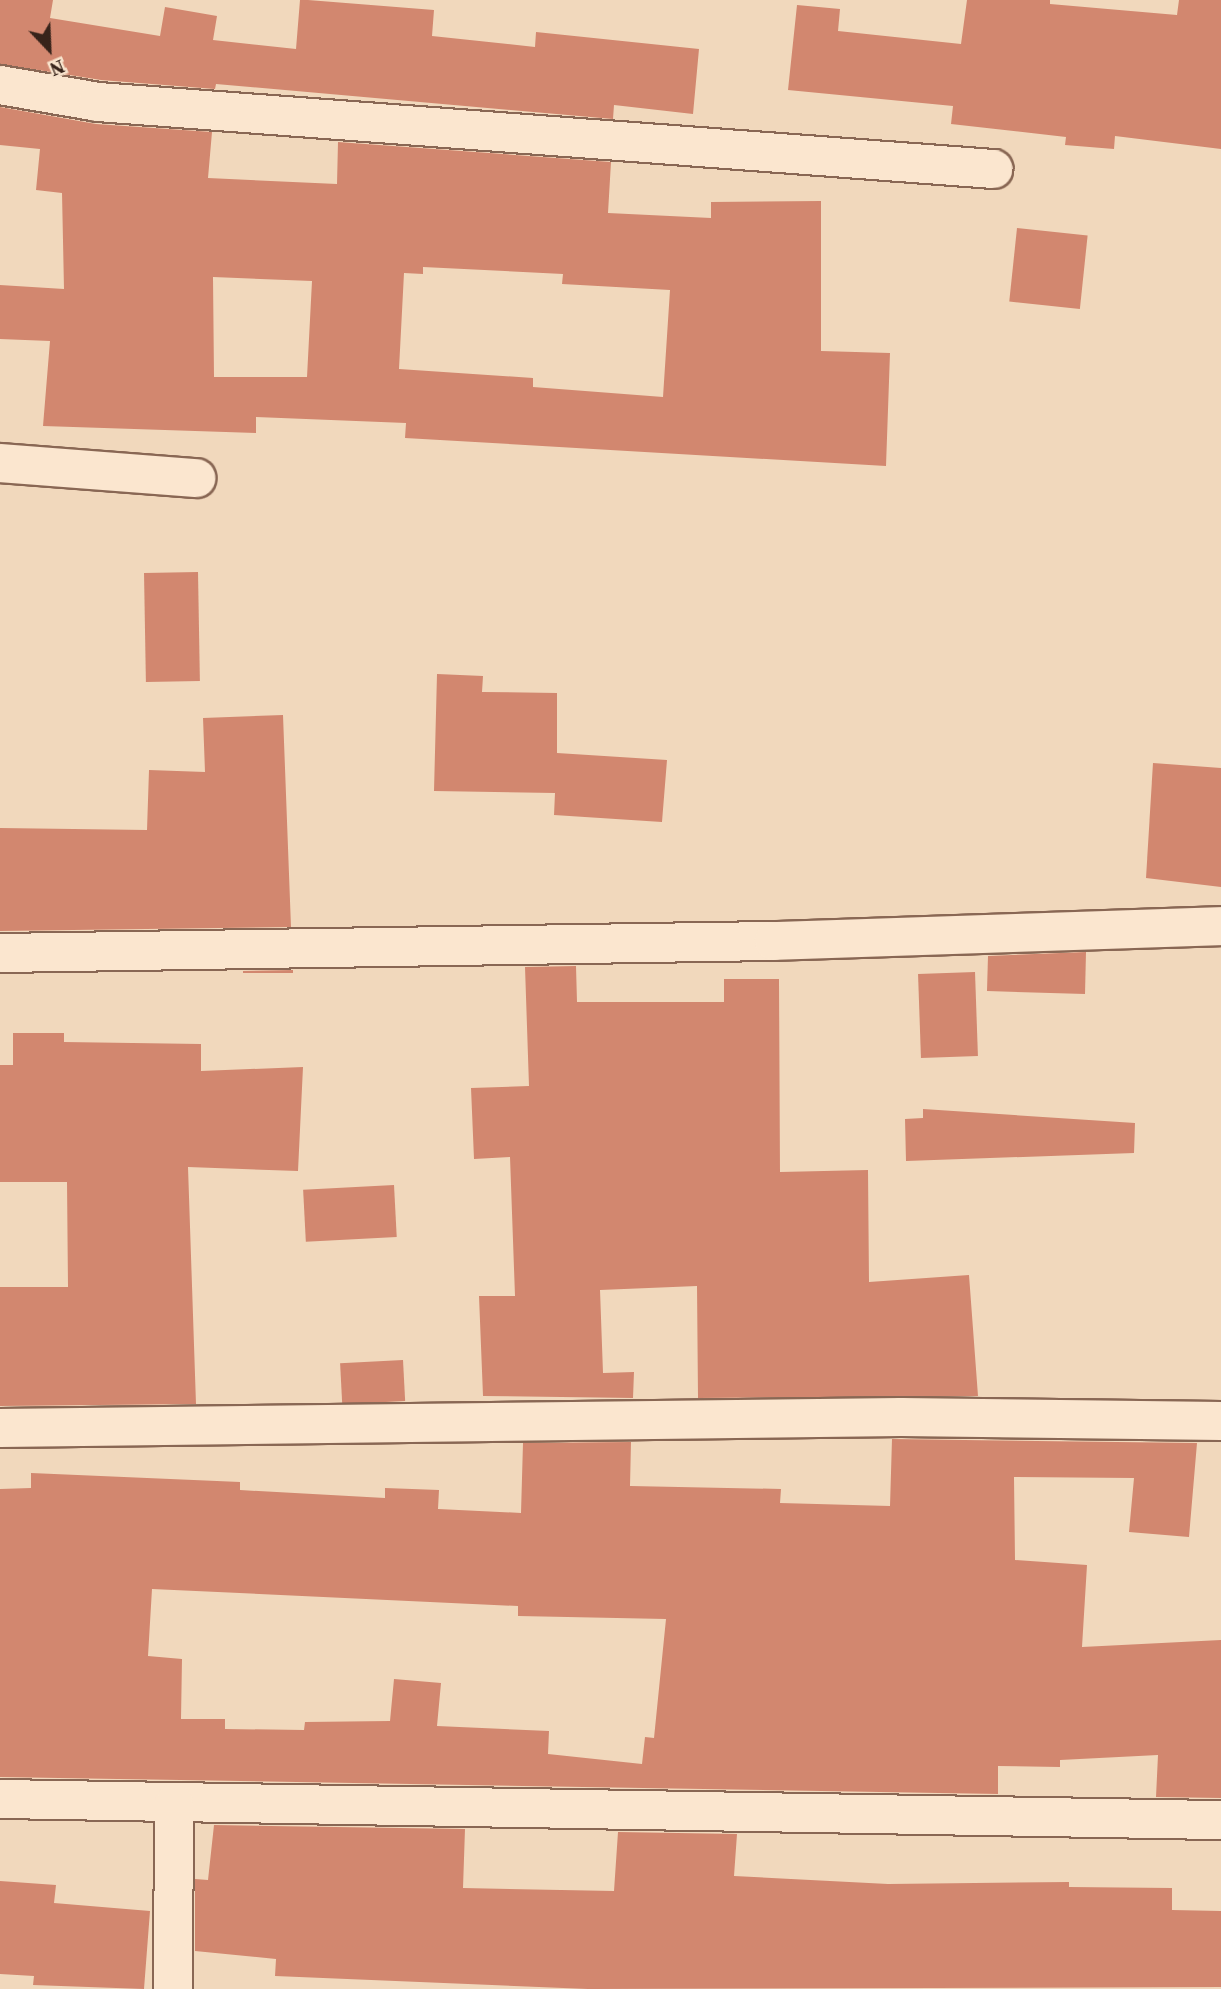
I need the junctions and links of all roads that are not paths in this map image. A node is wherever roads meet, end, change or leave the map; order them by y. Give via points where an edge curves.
1 (0, 85) edge
2 (993, 169) dead end
3 (0, 463) edge
4 (196, 478) dead end
5 (1221, 926) edge
6 (0, 953) edge
7 (1221, 1421) edge
8 (0, 1428) edge
9 (0, 1799) edge
10 (174, 1804) junction
11 (1221, 1820) edge
12 (173, 1989) edge

1 - 2 street via 98,102
3 - 4 street
5 - 6 street via 760,942
7 - 8 street via 901,1417
9 - 10 street
10 - 11 street
10 - 12 street

